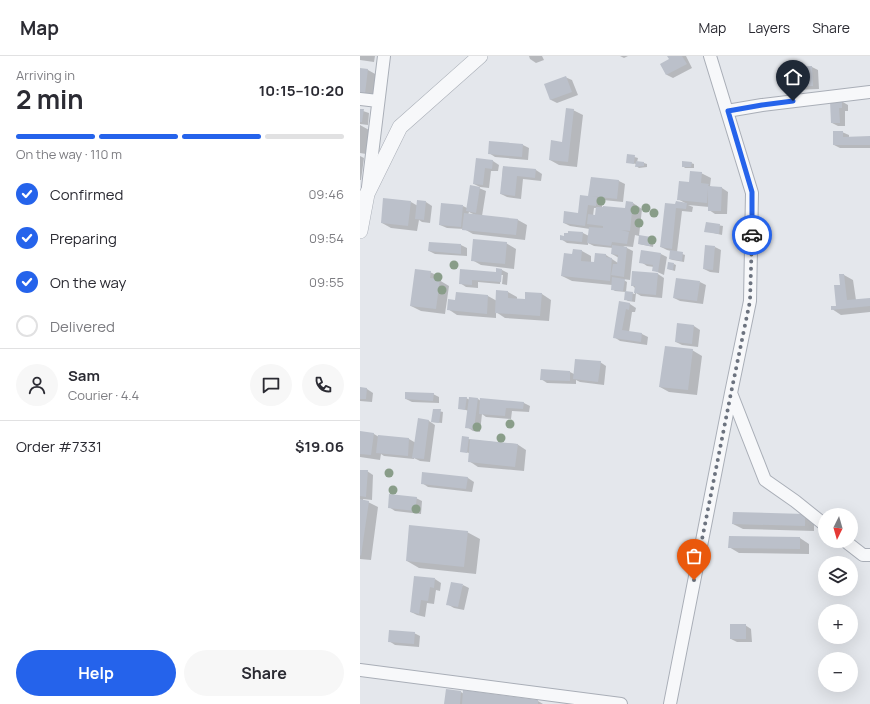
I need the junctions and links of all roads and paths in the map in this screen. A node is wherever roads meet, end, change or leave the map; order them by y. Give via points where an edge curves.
1 (384, 56) edge
2 (480, 56) edge
3 (710, 56) edge
4 (870, 92) edge
5 (360, 99) edge
6 (378, 101) junction
7 (728, 111) junction
8 (364, 194) edge
9 (360, 231) edge
10 (731, 393) junction
11 (818, 519) edge
12 (854, 548) edge
13 (870, 556) edge
14 (360, 670) edge
15 (621, 704) edge
16 (670, 704) edge

1 - 6 street
2 - 8 street via 400,127
3 - 7 street
4 - 7 street
5 - 6 street
6 - 8 street
7 - 10 street via 752,192 750,301
8 - 9 street
10 - 11 street via 765,480
10 - 16 street
12 - 13 street via 862,555
14 - 15 street

